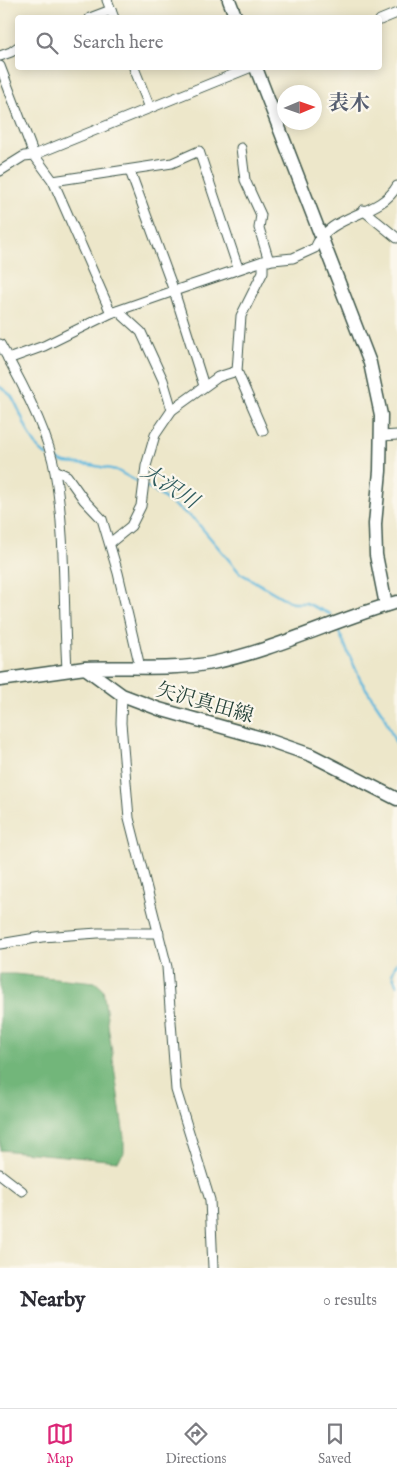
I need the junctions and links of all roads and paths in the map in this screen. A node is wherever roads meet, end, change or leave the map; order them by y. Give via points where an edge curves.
1 (107, 0) edge
2 (229, 0) edge
3 (397, 13) edge
4 (112, 14) edge
5 (235, 15) edge
6 (382, 19) edge
7 (15, 49) edge
8 (0, 56) edge
9 (0, 66) edge
10 (135, 70) edge
11 (244, 70) edge
12 (257, 70) edge
13 (150, 108) junction
14 (241, 148) dead end
15 (34, 155) junction
16 (0, 171) edge
17 (130, 171) junction
18 (53, 181) junction
19 (397, 186) edge
20 (363, 210) junction
21 (320, 236) junction
22 (397, 238) edge
23 (266, 261) junction
24 (238, 268) junction
25 (174, 290) junction
26 (115, 312) junction
27 (0, 344) edge
28 (8, 359) junction
29 (237, 371) junction
30 (204, 386) junction
31 (172, 410) junction
32 (262, 431) dead end
33 (397, 435) edge
34 (382, 436) junction
35 (55, 470) junction
36 (110, 543) junction
37 (392, 603) edge
38 (140, 667) junction
39 (85, 668) junction
40 (67, 669) junction
41 (0, 680) edge
42 (122, 695) junction
43 (397, 799) edge
44 (160, 933) junction
45 (0, 944) edge
46 (0, 1174) edge
47 (22, 1191) dead end
48 (213, 1268) edge

1 - 4 street
2 - 5 street
3 - 6 street
7 - 8 street
9 - 15 street
10 - 13 street
11 - 13 street
12 - 21 street
13 - 15 street
14 - 23 street via 246,180 261,214 259,228
15 - 16 street via 24,156
15 - 18 street
17 - 18 street
17 - 24 street via 172,163 198,151
17 - 25 street
18 - 26 street
19 - 20 street via 389,198
20 - 21 street
20 - 22 street
21 - 23 street via 315,248 293,258
21 - 34 street via 370,363
23 - 24 street
23 - 29 street via 241,316
24 - 25 street
25 - 26 street
25 - 30 street
26 - 28 street via 44,346
26 - 31 street via 141,332 163,380
27 - 28 street
28 - 35 street via 42,430
29 - 30 street
29 - 32 street
30 - 31 street
31 - 36 street via 155,435 140,506 131,526
33 - 34 street
34 - 37 street via 376,547 380,580
35 - 36 street via 67,476 102,519
35 - 40 street
36 - 38 street
37 - 38 street via 285,642 211,663
38 - 39 street
39 - 40 street
39 - 42 street, 矢沢真田線
40 - 41 street
42 - 43 street, 矢沢真田線 via 311,755
42 - 44 street via 121,723 129,818
44 - 45 street via 98,933
44 - 48 street via 167,966 176,1090 210,1200
46 - 47 street

